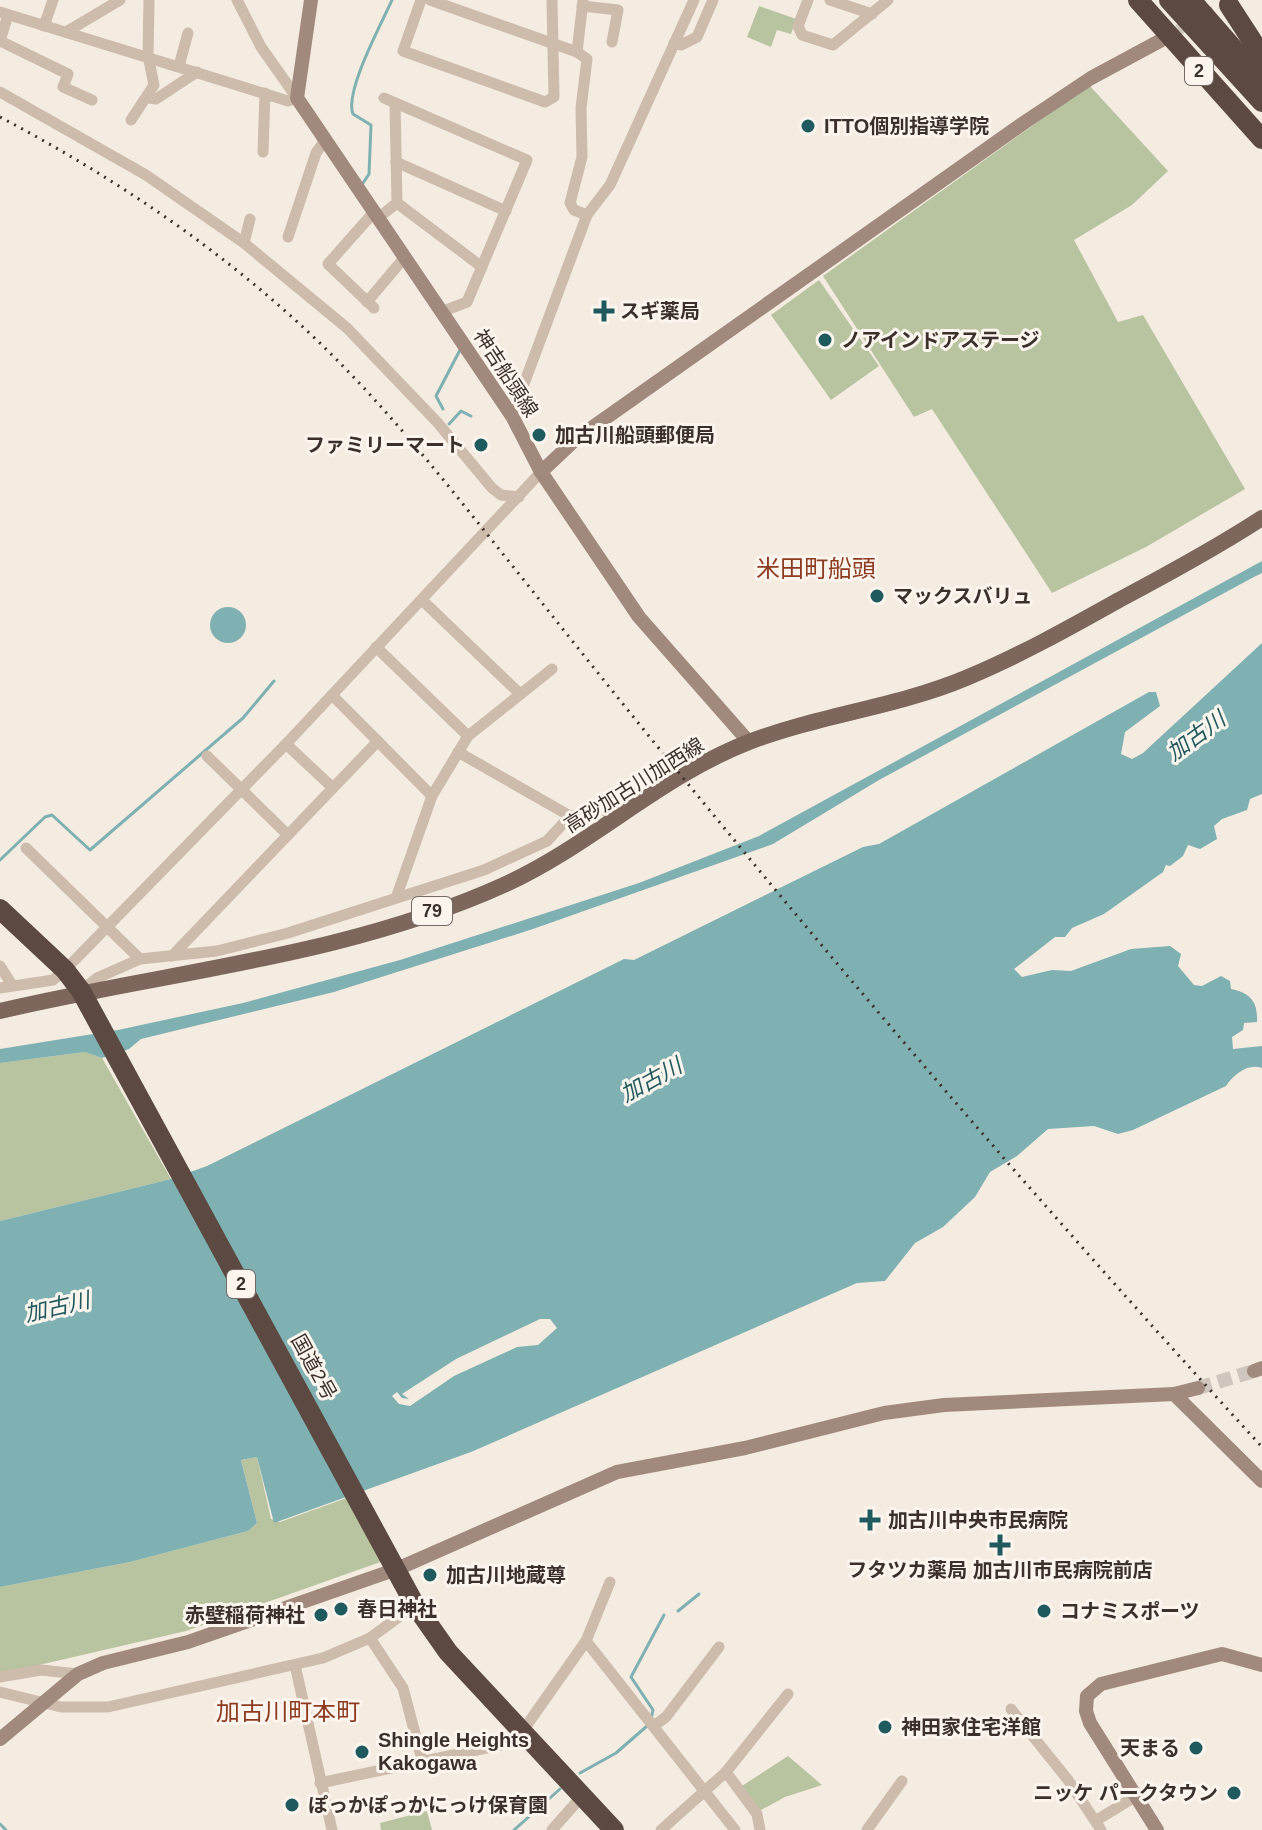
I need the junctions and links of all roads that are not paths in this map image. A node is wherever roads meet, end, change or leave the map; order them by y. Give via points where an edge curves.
1 (53, 0) edge
2 (120, 0) edge
3 (149, 0) edge
4 (237, 0) edge
5 (311, 0) edge
6 (421, 0) edge
7 (430, 0) edge
8 (552, 0) edge
9 (694, 0) edge
10 (713, 0) edge
11 (808, 0) edge
12 (830, 0) edge
13 (888, 0) edge
14 (1138, 0) edge
15 (1169, 0) edge
16 (1191, 0) edge
17 (583, 3) edge
18 (1225, 4) edge
19 (460, 5) edge
20 (4, 13) edge
21 (872, 14) junction
22 (44, 26) junction
23 (66, 32) junction
24 (188, 33) dead end
25 (1174, 33) junction
26 (618, 36) dead end
27 (1262, 39) edge
28 (674, 43) junction
29 (552, 45) junction
30 (577, 52) junction
31 (148, 56) junction
32 (1262, 56) edge
33 (179, 66) junction
34 (197, 72) junction
35 (1262, 81) edge
36 (0, 92) edge
37 (265, 93) junction
38 (149, 98) junction
39 (297, 98) junction
40 (92, 100) dead end
41 (1262, 102) edge
42 (131, 120) dead end
43 (1262, 124) edge
44 (1262, 139) edge
45 (325, 140) junction
46 (263, 152) dead end
47 (396, 162) junction
48 (397, 203) junction
49 (506, 211) junction
50 (376, 215) junction
51 (587, 215) junction
52 (250, 219) dead end
53 (288, 237) dead end
54 (244, 243) junction
55 (404, 258) junction
56 (482, 267) junction
57 (441, 312) junction
58 (512, 416) junction
59 (541, 472) junction
60 (519, 497) junction
61 (1262, 518) edge
62 (422, 600) junction
63 (376, 647) junction
64 (552, 669) dead end
65 (520, 694) junction
66 (332, 695) junction
67 (468, 736) junction
68 (378, 741) junction
69 (749, 742) junction
70 (286, 744) junction
71 (458, 752) junction
72 (207, 756) dead end
73 (333, 788) junction
74 (241, 790) junction
75 (432, 796) junction
76 (570, 816) junction
77 (614, 820) junction
78 (288, 835) junction
79 (26, 848) dead end
80 (396, 898) junction
81 (0, 909) edge
82 (106, 926) junction
83 (172, 956) junction
84 (140, 959) junction
85 (0, 966) edge
86 (65, 970) junction
87 (6, 986) edge
88 (86, 1000) junction
89 (0, 1011) edge
90 (1198, 1388) tunnel mouth
91 (1174, 1394) junction
92 (1262, 1481) edge
93 (394, 1564) junction
94 (610, 1582) dead end
95 (415, 1605) junction
96 (370, 1638) junction
97 (586, 1641) junction
98 (719, 1647) dead end
99 (295, 1665) junction
100 (1262, 1665) edge
101 (78, 1674) junction
102 (0, 1677) edge
103 (0, 1692) edge
104 (788, 1694) dead end
105 (43, 1702) junction
106 (1011, 1709) dead end
107 (651, 1721) junction
108 (522, 1732) junction
109 (0, 1739) edge
110 (501, 1745) dead end
111 (422, 1760) junction
112 (726, 1772) junction
113 (902, 1781) dead end
114 (320, 1783) junction
115 (704, 1792) junction
116 (582, 1796) junction
117 (1136, 1796) junction
118 (1099, 1825) edge
119 (332, 1830) edge
120 (552, 1830) edge
121 (614, 1830) edge
122 (661, 1830) edge
123 (735, 1830) edge
124 (760, 1830) edge
125 (867, 1830) edge
126 (1157, 1830) edge

1 - 22 street
2 - 23 street
3 - 31 street
4 - 39 street via 261,47
5 - 39 street
6 - 29 street via 403,51 545,102 554,97
7 - 19 street
8 - 29 street
9 - 28 street
10 - 28 street via 697,37
11 - 21 street via 798,26 802,35 833,45
12 - 21 street
13 - 21 street
14 - 25 highway, 2
15 - 41 highway, 2
16 - 35 highway, 2
17 - 26 street via 618,10
17 - 30 street
18 - 27 highway
18 - 32 highway
19 - 29 street
20 - 22 street
20 - 40 street via 0,41 17,54 68,74 63,87
22 - 23 street
23 - 31 street
24 - 33 street
25 - 43 highway
25 - 44 highway, 2
25 - 59 street via 1025,122 576,439
28 - 51 street via 610,185
29 - 30 street
30 - 51 street via 587,59 582,157 570,203
31 - 33 street
31 - 38 street via 154,85
33 - 34 street
34 - 37 street
34 - 38 street via 156,99
36 - 54 street via 123,161
37 - 39 street via 288,101
37 - 46 street
38 - 42 street
39 - 45 street, 神吉船頭線
45 - 50 street, 神吉船頭線
45 - 53 street
47 - 48 street
47 - 49 street
47 - 49 street via 390,101 527,160
48 - 50 street
48 - 56 street
49 - 56 street
50 - 55 street, 神吉船頭線
50 - 55 street via 328,264 371,305
51 - 58 street
52 - 54 street
54 - 60 street via 347,328 492,488
55 - 57 street, 神吉船頭線
56 - 57 street via 467,302
57 - 58 street, 神吉船頭線
58 - 59 street, 神吉船頭線
59 - 60 street
59 - 69 street, 神吉船頭線 via 639,617
60 - 62 street
61 - 69 main road, 高砂加古川加西線 / 79 via 1049,639 964,679
62 - 63 street
62 - 65 street
63 - 66 street
63 - 67 street
64 - 65 street
65 - 67 street
66 - 68 street
66 - 70 street
67 - 71 street
68 - 73 street
68 - 75 street
69 - 77 main road, 高砂加古川加西線 / 79
70 - 73 street
70 - 74 street
71 - 75 street
71 - 76 street
72 - 74 street
73 - 78 street
74 - 78 street
74 - 82 street
75 - 80 street
76 - 77 street via 604,809
76 - 80 street via 540,845 484,870
77 - 88 main road, 高砂加古川加西線 / 79 via 503,885 409,920 275,959
78 - 83 street
79 - 82 street
80 - 83 street via 288,933
81 - 86 highway, 国道2号 / 2
82 - 84 street
82 - 86 street
83 - 84 street
84 - 88 street via 97,978
85 - 87 street
86 - 87 street via 53,980
86 - 88 highway, 国道2号 / 2
88 - 89 main road, 高砂加古川加西線 / 79
88 - 93 highway, 国道2号 / 2
90 - 91 street
91 - 92 street
91 - 93 street via 944,1405 884,1413 745,1448 656,1463 577,1488
93 - 95 highway, 国道2号 / 2
93 - 101 street via 188,1642
94 - 97 street
95 - 96 street
95 - 108 highway, 国道2号 / 2 via 448,1652
96 - 99 street
96 - 111 street via 403,1688
97 - 107 street
97 - 108 street
98 - 107 street via 666,1717
99 - 105 street via 108,1707
99 - 114 street
100 - 117 street via 1238,1656 1209,1656 1101,1684 1087,1696 1090,1723
101 - 102 street via 41,1670
101 - 105 street
103 - 105 street
104 - 112 street
105 - 109 street
106 - 118 street
107 - 115 street
108 - 116 highway, 国道2号 / 2
110 - 111 street
111 - 114 street
112 - 115 street
112 - 124 street via 757,1814
113 - 125 street
114 - 119 street
115 - 122 street
115 - 123 street
116 - 120 street
116 - 121 highway, 国道2号 / 2
117 - 118 street
117 - 126 street

